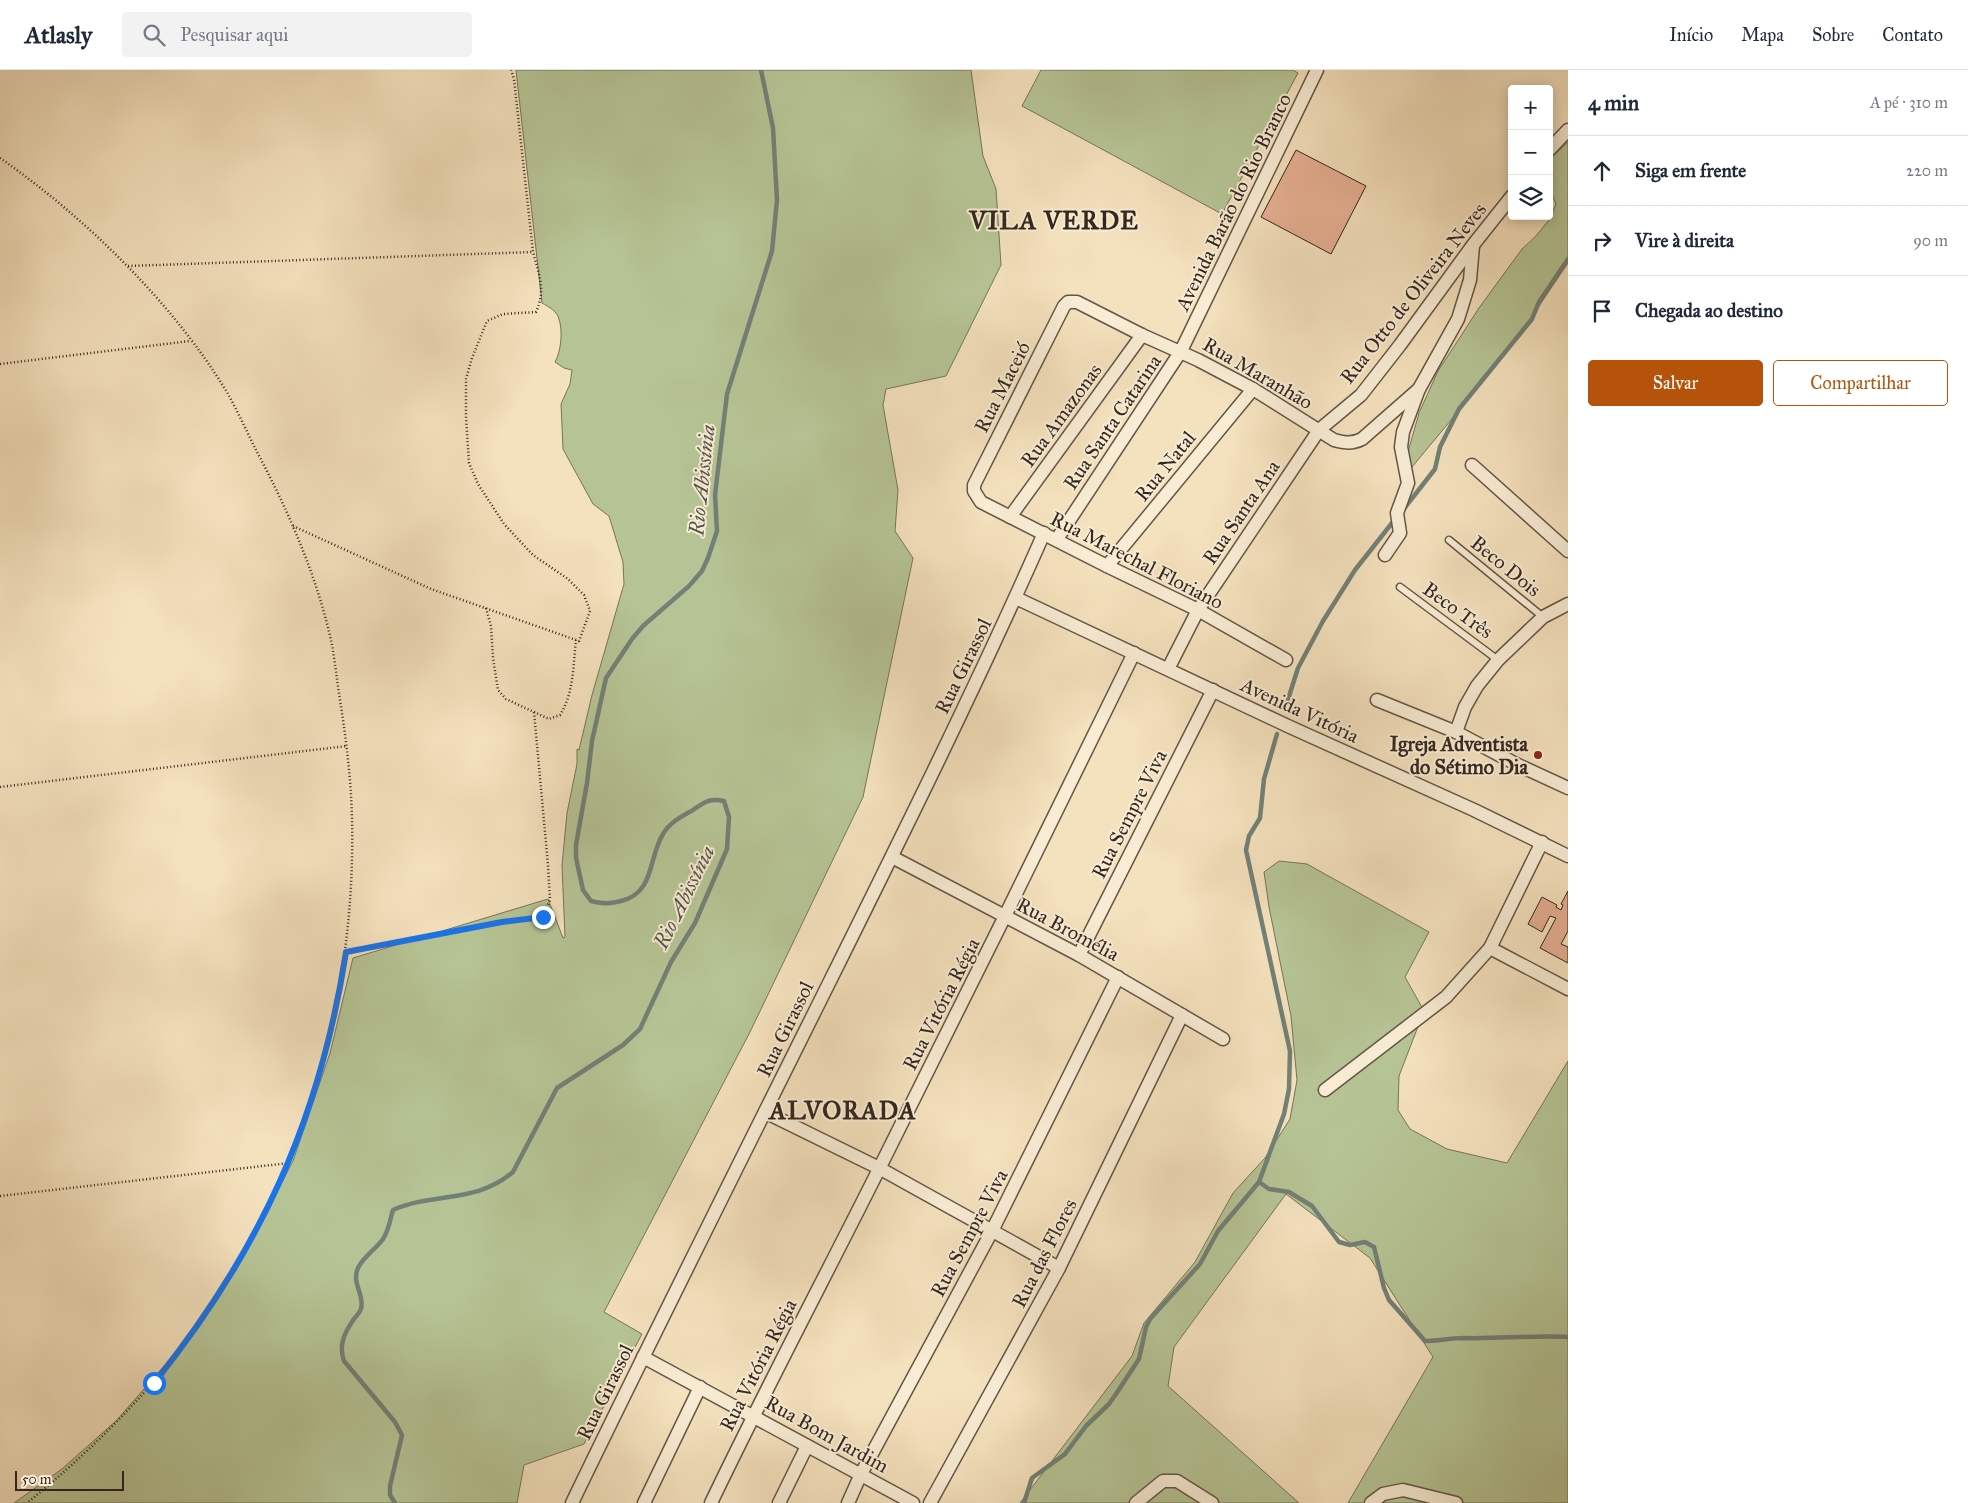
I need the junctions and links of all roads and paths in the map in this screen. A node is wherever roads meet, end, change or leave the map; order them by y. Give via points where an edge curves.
1 (511, 70) edge
2 (1317, 70) edge
3 (1568, 130) edge
4 (1553, 146) edge
5 (0, 158) edge
6 (1508, 201) edge
7 (1473, 245) junction
8 (533, 252) junction
9 (127, 266) junction
10 (1068, 302) joint
11 (1142, 336) junction
12 (190, 341) junction
13 (1182, 351) junction
14 (0, 364) edge
15 (1253, 389) junction
16 (1419, 389) junction
17 (1319, 430) junction
18 (1472, 465) dead end
19 (974, 491) joint
20 (1010, 517) junction
21 (293, 526) junction
22 (1044, 533) junction
23 (1056, 539) junction
24 (1449, 540) dead end
25 (1568, 551) edge
26 (1386, 555) dead end
27 (1107, 566) junction
28 (1400, 588) dead end
29 (1016, 598) junction
30 (1568, 604) edge
31 (486, 608) junction
32 (1198, 610) junction
33 (1543, 618) junction
34 (576, 640) junction
35 (1134, 653) junction
36 (1286, 660) dead end
37 (1498, 660) junction
38 (1168, 669) junction
39 (1213, 690) junction
40 (1377, 700) dead end
41 (534, 712) junction
42 (1456, 732) junction
43 (347, 746) junction
44 (0, 787) edge
45 (1568, 788) edge
46 (1542, 842) junction
47 (1568, 856) edge
48 (892, 857) junction
49 (1005, 917) junction
50 (1490, 948) junction
51 (346, 952) junction
52 (1079, 955) junction
53 (1118, 977) junction
54 (1568, 989) edge
55 (1182, 1015) junction
56 (1224, 1039) dead end
57 (1325, 1090) dead end
58 (765, 1112) junction
59 (289, 1163) junction
60 (879, 1168) junction
61 (0, 1196) edge
62 (992, 1231) junction
63 (1059, 1268) junction
64 (643, 1357) junction
65 (700, 1386) junction
66 (753, 1415) junction
67 (807, 1446) junction
68 (861, 1474) junction
69 (932, 1498) edge
70 (27, 1503) edge
71 (572, 1503) edge
72 (644, 1503) edge
73 (711, 1503) edge
74 (779, 1503) edge
75 (848, 1503) edge
76 (914, 1503) edge
77 (945, 1503) edge
78 (1136, 1503) edge
79 (1212, 1503) edge
80 (1371, 1503) edge
81 (1456, 1503) edge

1 - 8 path
2 - 13 street, Avenida Barão do Rio Branco
3 - 4 street
5 - 9 path via 65,208
6 - 7 street, Rua Otto de Oliveira Neves
7 - 16 street via 1470,280 1458,319
7 - 17 street, Rua Otto de Oliveira Neves via 1361,395
8 - 9 path
8 - 34 path via 542,300 536,312 503,314 487,321 472,358 466,380 469,463 478,484 504,524 533,555 584,595 590,611 579,641
9 - 12 path
10 - 11 street, Rua Maranhão via 1077,302
10 - 19 street, Rua Maceió via 978,476
11 - 13 street, Rua Maranhão
11 - 20 street, Rua Amazonas
12 - 14 path
12 - 21 path via 228,394
13 - 15 street, Rua Maranhão
13 - 23 street, Rua Santa Catarina
15 - 17 street, Rua Maranhão
15 - 27 street, Rua Natal
16 - 17 street, Rua Maranhão via 1354,443 1334,440
16 - 26 street via 1402,432 1401,447 1408,483 1397,513 1400,533
17 - 32 street, Rua Santa Ana
18 - 25 street
19 - 20 street, Rua Marechal Floriano via 982,502
20 - 22 street, Rua Marechal Floriano
21 - 31 path via 431,589
21 - 43 path via 331,641
22 - 23 street, Rua Marechal Floriano
22 - 29 street, Rua Girassol
23 - 27 street, Rua Marechal Floriano
24 - 33 lane, Beco Dois
27 - 32 street, Rua Marechal Floriano
28 - 37 lane, Beco Três
29 - 35 street, Avenida Vitória
29 - 48 street, Rua Girassol
30 - 33 street
31 - 34 path
31 - 41 path via 498,690 506,699
32 - 36 street, Rua Marechal Floriano
32 - 38 street, Rua Santa Ana
33 - 37 street
34 - 41 path via 570,689 560,716 549,719
35 - 38 street, Avenida Vitória
35 - 49 street, Rua Vitória Régia
37 - 42 street via 1477,686
38 - 39 street, Avenida Vitória
39 - 46 street, Avenida Vitória
39 - 52 street, Rua Sempre Viva
40 - 42 street
41 - 51 path via 550,900 543,917
42 - 45 street via 1518,766
43 - 44 path
43 - 51 path via 353,861
46 - 47 street, Avenida Vitória
46 - 50 street
48 - 49 street, Rua Bromélia
48 - 58 street, Rua Girassol
49 - 52 street, Rua Bromélia
49 - 60 street, Rua Vitória Régia
50 - 54 street
50 - 57 street via 1446,997
51 - 59 path via 331,1035
52 - 53 street, Rua Bromélia
53 - 55 street, Rua Bromélia
53 - 62 street, Rua Sempre Viva
55 - 56 street, Rua Bromélia
55 - 63 street, Rua das Flores
58 - 60 street
58 - 64 street, Rua Girassol
59 - 61 path
59 - 70 path via 235,1269 181,1349 100,1440
60 - 62 street
60 - 66 street, Rua Vitória Régia
62 - 63 street
62 - 68 street, Rua Sempre Viva
63 - 69 street, Rua das Flores
64 - 65 street, Rua Bom Jardim
64 - 71 street, Rua Girassol
65 - 66 street, Rua Bom Jardim
65 - 72 street
66 - 67 street, Rua Bom Jardim
66 - 73 street, Rua Vitória Régia
67 - 68 street, Rua Bom Jardim
67 - 74 street
68 - 75 street, Rua Sempre Viva
68 - 76 street, Rua Bom Jardim
69 - 77 street
78 - 79 street via 1163,1481 1177,1481
80 - 81 street via 1383,1494 1403,1490

